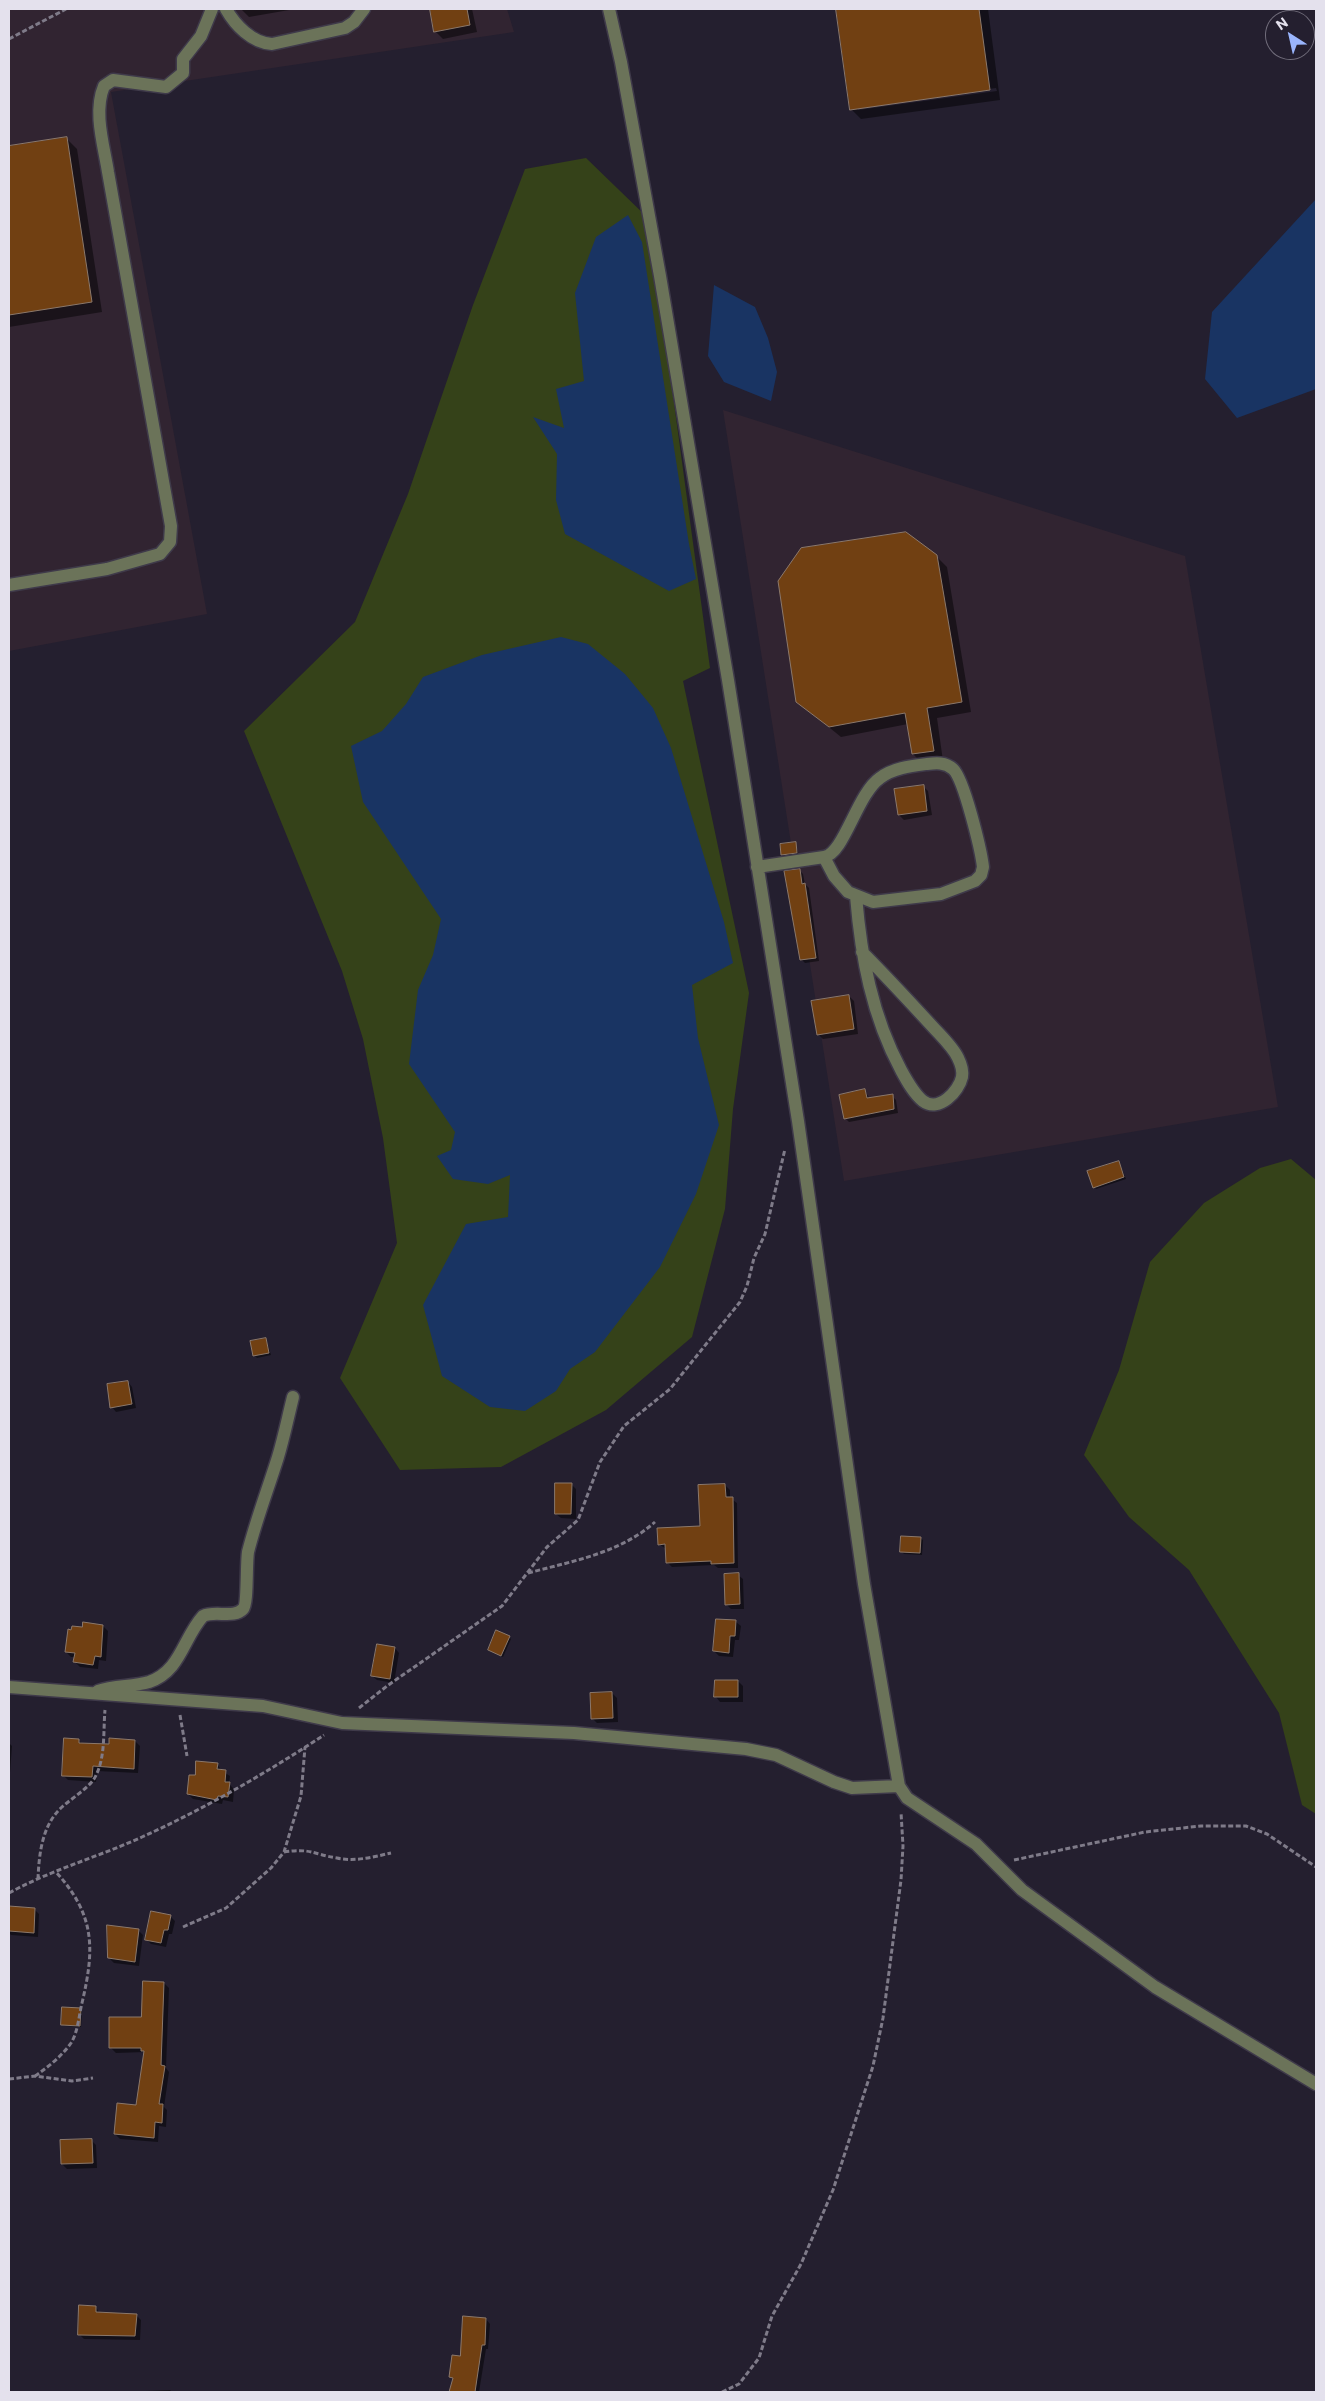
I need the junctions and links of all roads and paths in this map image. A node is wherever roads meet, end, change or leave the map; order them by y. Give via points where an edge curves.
1 (66, 9) edge
2 (212, 9) edge
3 (226, 9) edge
4 (364, 9) edge
5 (609, 9) edge
6 (9, 39) edge
7 (9, 585) edge
8 (824, 857) junction
9 (757, 867) junction
10 (856, 896) junction
11 (862, 952) junction
12 (798, 1121) junction
13 (292, 1397) dead end
14 (655, 1522) dead end
15 (528, 1573) junction
16 (9, 1687) edge
17 (91, 1693) junction
18 (107, 1694) junction
19 (179, 1699) junction
20 (342, 1723) junction
21 (305, 1747) junction
22 (187, 1756) dead end
23 (898, 1786) junction
24 (907, 1798) junction
25 (284, 1852) junction
26 (391, 1853) dead end
27 (996, 1864) junction
28 (1316, 1867) edge
29 (56, 1872) junction
30 (38, 1879) junction
31 (9, 1893) edge
32 (183, 1927) dead end
33 (35, 2076) junction
34 (93, 2078) dead end
35 (9, 2079) edge
36 (1316, 2084) edge
37 (722, 2392) edge

1 - 6 path
2 - 7 street via 201,36 183,58 183,73 166,87 113,80 104,86 100,101 108,172 171,526 170,542 160,554 138,562
3 - 4 street via 243,30 268,44 345,28
5 - 9 street via 660,276
8 - 9 street
8 - 10 street via 840,884
8 - 10 street via 839,846 857,806 880,778 911,766 940,763 952,769 961,783 982,856 981,875 964,887 941,894 879,902
9 - 12 street
10 - 11 street
11 - 11 street via 887,1044 903,1074 924,1102 937,1104 947,1099 961,1078 958,1057
12 - 15 path via 786,1144 765,1234 737,1308 670,1389 624,1426 600,1462 578,1520 547,1547
12 - 23 street via 864,1584
13 - 17 street via 279,1454 248,1552 244,1608 238,1613 203,1616 172,1667 159,1677 146,1683 118,1685
14 - 15 path via 631,1541 613,1549
15 - 20 path via 508,1600 492,1614 387,1686
16 - 17 street
17 - 18 street
18 - 19 street
18 - 30 path via 99,1768 93,1780 50,1822 41,1849
19 - 20 street via 262,1706
19 - 22 path
20 - 21 path
20 - 23 street via 574,1733 746,1748 776,1755 852,1788
21 - 25 path via 303,1790
21 - 29 path via 198,1810 123,1846
23 - 24 street
24 - 27 street via 976,1844
24 - 37 path via 901,1806 901,1880 883,2018 873,2066 833,2190 801,2264 772,2316 759,2358 739,2384
25 - 26 path via 304,1849 348,1859
25 - 32 path via 226,1908
27 - 28 path via 1145,1832 1201,1826 1246,1826 1267,1834
27 - 36 street via 1022,1890 1155,1987
29 - 30 path
29 - 33 path via 78,1899 88,1926 91,1953 74,2037 64,2051
30 - 31 path
33 - 34 path via 72,2081
33 - 35 path

